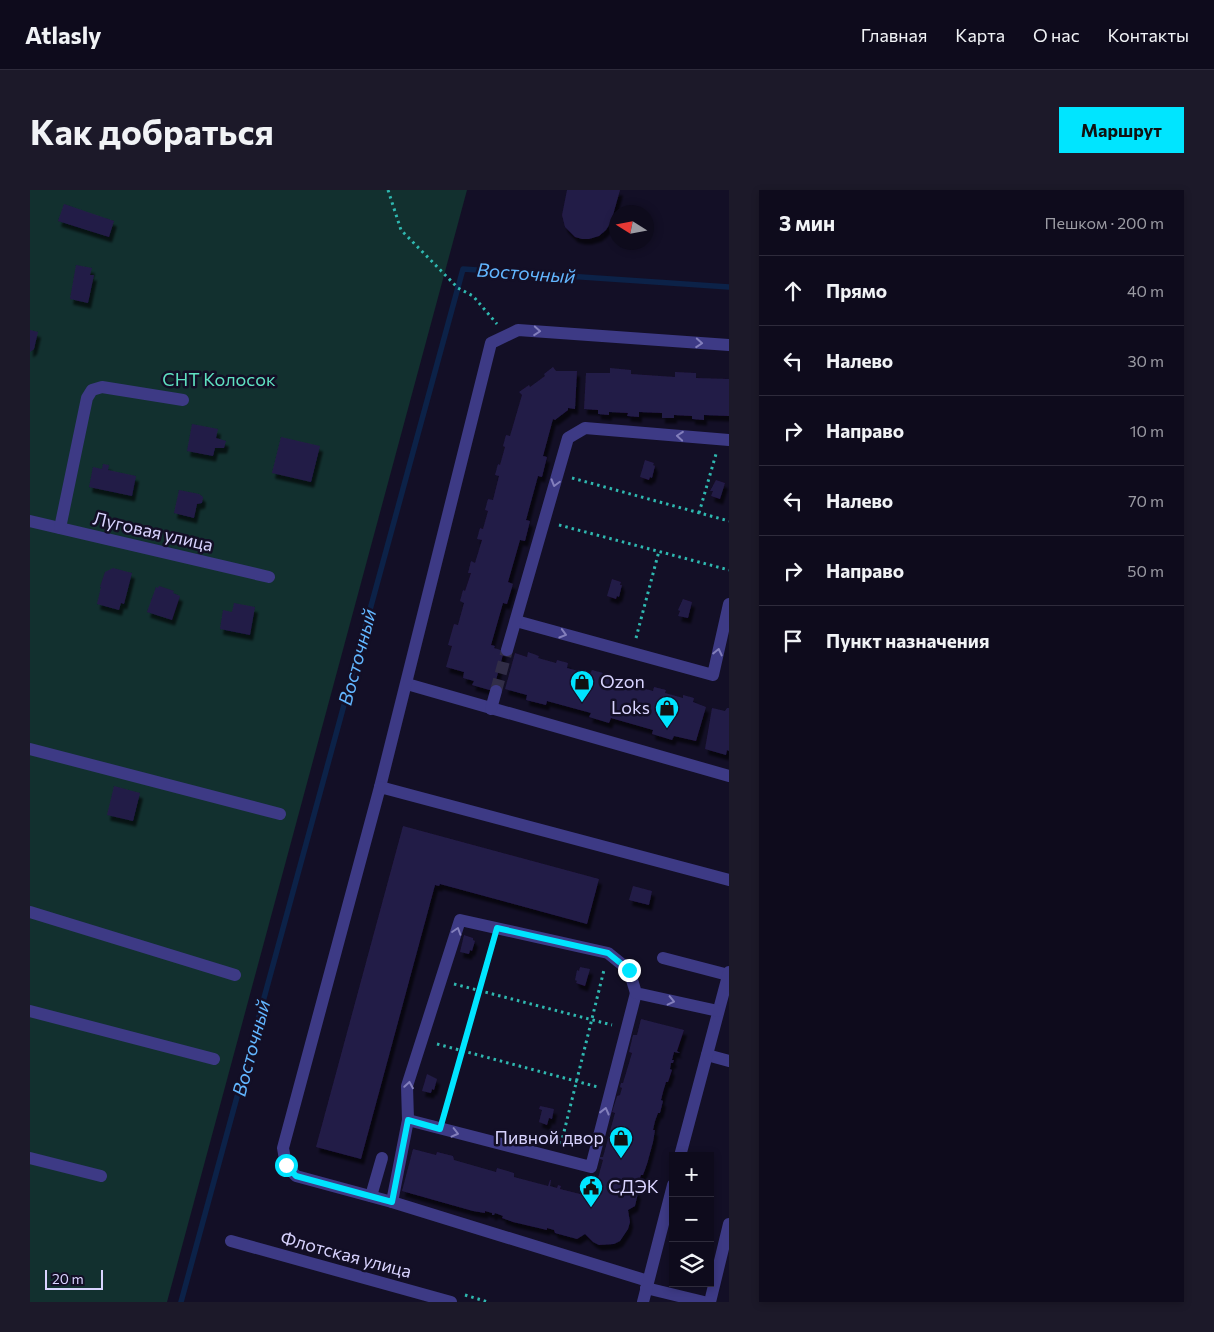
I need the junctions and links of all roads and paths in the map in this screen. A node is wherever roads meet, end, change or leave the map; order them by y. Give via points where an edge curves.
1 (388, 190) edge
2 (507, 336) junction
3 (729, 345) edge
4 (183, 400) dead end
5 (725, 440) edge
6 (557, 474) junction
7 (699, 512) junction
8 (729, 520) edge
9 (30, 521) edge
10 (544, 521) junction
11 (60, 528) junction
12 (658, 552) junction
13 (729, 570) edge
14 (269, 577) dead end
15 (729, 604) edge
16 (516, 620) junction
17 (507, 650) tunnel mouth
18 (632, 653) junction
19 (407, 684) junction
20 (496, 691) tunnel mouth
21 (491, 709) junction
22 (30, 749) edge
23 (729, 776) edge
24 (380, 788) junction
25 (280, 814) dead end
26 (729, 880) edge
27 (30, 912) edge
28 (497, 928) junction
29 (608, 953) junction
30 (663, 958) dead end
31 (729, 974) edge
32 (235, 975) dead end
33 (441, 981) junction
34 (479, 991) junction
35 (636, 993) junction
36 (30, 1011) edge
37 (718, 1011) junction
38 (592, 1020) junction
39 (627, 1029) junction
40 (422, 1040) junction
41 (462, 1051) junction
42 (707, 1055) junction
43 (214, 1059) dead end
44 (729, 1061) edge
45 (576, 1082) junction
46 (610, 1091) junction
47 (408, 1120) junction
48 (440, 1129) junction
49 (681, 1152) edge
50 (30, 1158) edge
51 (382, 1158) dead end
52 (558, 1159) junction
53 (101, 1176) dead end
54 (372, 1196) junction
55 (670, 1197) edge
56 (392, 1202) junction
57 (729, 1224) edge
58 (231, 1241) dead end
59 (647, 1284) junction
60 (452, 1302) edge
61 (643, 1302) edge
62 (704, 1302) edge
63 (710, 1302) edge

1 - 2 path via 401,230 458,288 473,296
2 -> 3 street via 518,330
2 - 19 street via 491,343
4 - 11 street via 102,387 92,390 87,398
5 -> 6 street via 585,428 568,438
5 - 7 path
6 - 7 path
6 -> 10 street
7 - 8 path
9 - 11 street, Луговая улица
10 - 12 path
10 - 16 street
11 - 14 street, Луговая улица
12 - 13 path
12 - 18 path
18 -> 15 street via 713,675
16 - 17 street
16 -> 18 street
19 - 21 street
19 - 24 street
20 - 21 street
21 - 23 street
22 - 25 street
24 - 26 street
24 - 54 street via 283,1148 286,1165 296,1176
27 - 32 street
28 - 29 street
33 -> 28 street via 460,920
28 - 34 path
29 - 35 street via 629,970
29 - 38 path
30 - 31 street
31 - 37 street
33 - 34 path
33 - 40 street
34 - 38 path
34 - 41 path
35 -> 37 street
35 - 39 street
36 - 43 street
37 - 42 street
38 - 39 path
38 - 45 path
39 - 46 street
40 - 41 path
47 -> 40 street via 407,1086
41 - 45 path
41 - 48 path
42 - 44 street
42 - 49 street
45 - 46 path
45 - 52 path
52 -> 46 street via 591,1167
47 - 48 street
47 - 56 street
48 -> 52 street
50 - 53 street
51 - 54 street
54 - 56 street
55 - 59 street
56 - 59 street
57 - 63 street
58 - 60 street, Флотская улица
59 - 61 street
59 - 62 street

